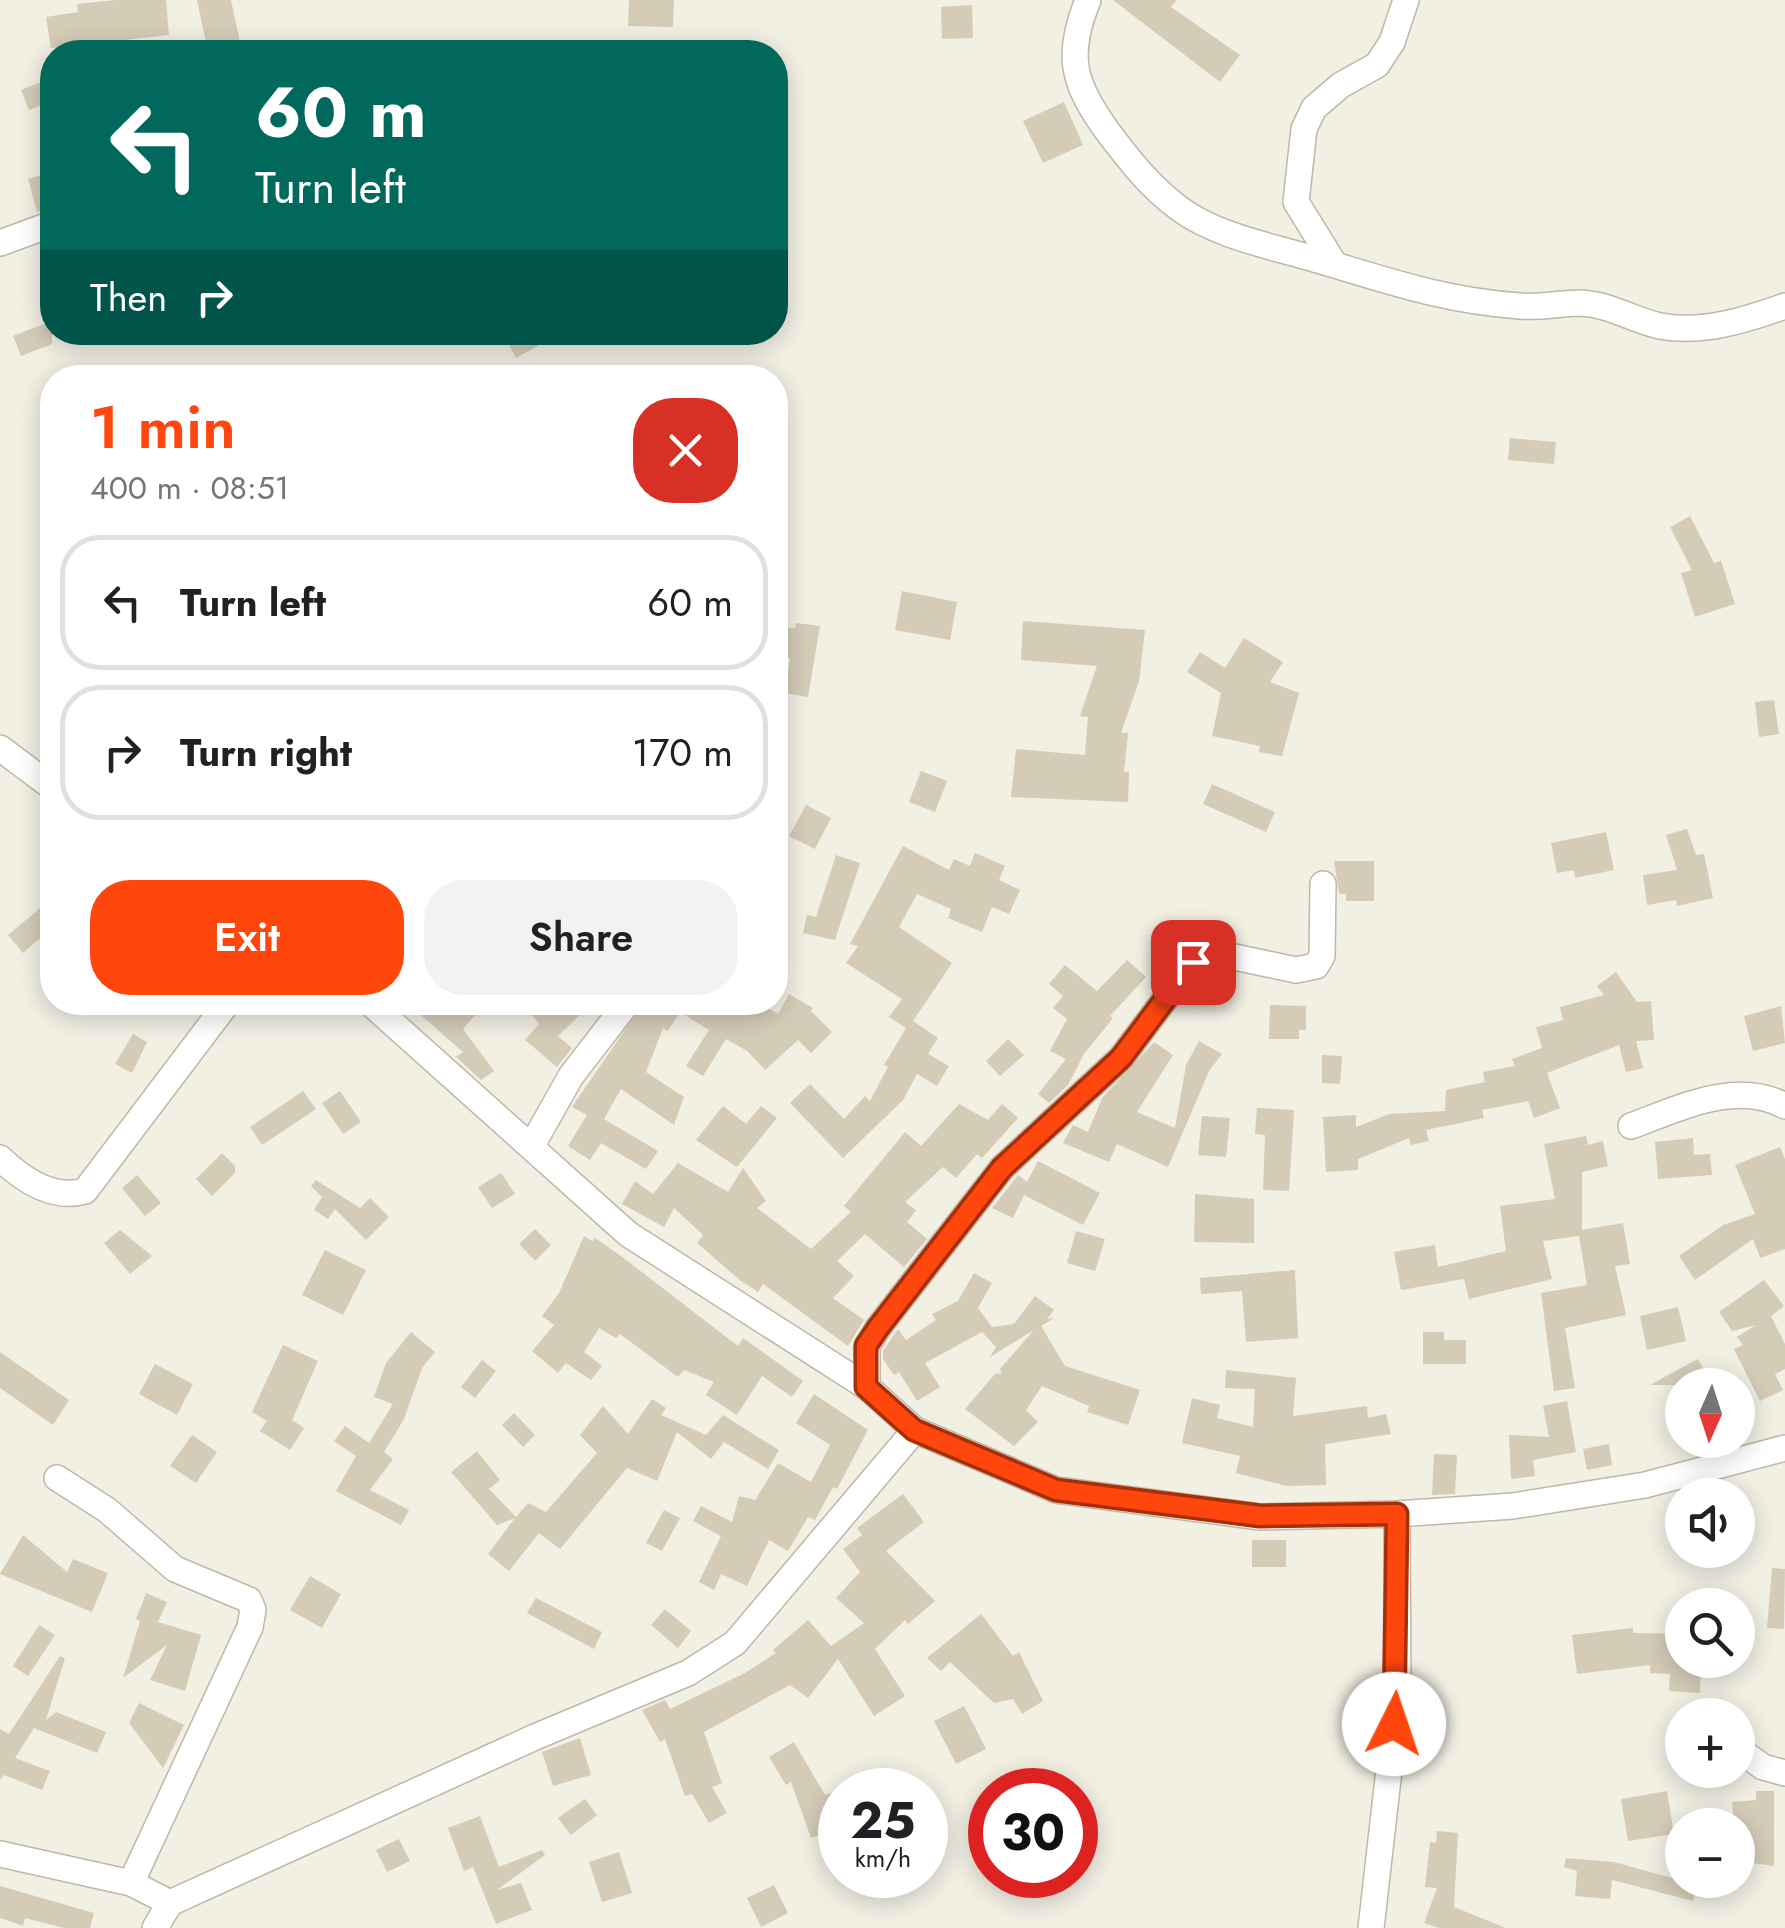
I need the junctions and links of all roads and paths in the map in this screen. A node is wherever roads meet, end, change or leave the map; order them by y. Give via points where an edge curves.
1 (1088, 0) edge
2 (1406, 0) edge
3 (40, 228) edge
4 (0, 243) edge
5 (1335, 265) junction
6 (1785, 306) edge
7 (0, 748) edge
8 (40, 778) edge
9 (1323, 884) dead end
10 (218, 1015) edge
11 (384, 1015) edge
12 (618, 1015) edge
13 (1785, 1106) edge
14 (1630, 1126) dead end
15 (531, 1146) junction
16 (0, 1158) edge
17 (866, 1387) junction
18 (914, 1430) junction
19 (1785, 1448) edge
20 (57, 1478) dead end
21 (1397, 1514) junction
22 (1755, 1761) edge
23 (1785, 1773) edge
24 (0, 1854) edge
25 (131, 1882) junction
26 (170, 1903) junction
27 (155, 1928) edge
28 (1371, 1928) edge

1 - 5 street via 1076,28 1072,66 1088,104 1135,168 1182,211
2 - 5 street via 1377,65 1314,108 1304,130 1296,202
3 - 4 street
5 - 6 street via 1447,298 1524,307 1582,303 1657,326 1697,330
7 - 8 street
9 - 17 street via 1322,956 1316,966 1296,970 1210,952 1193,962 1121,1058 1002,1168 878,1328 866,1346
10 - 16 street via 85,1190 68,1196 49,1190
11 - 15 street
12 - 15 street via 570,1076
13 - 14 street via 1751,1094 1707,1099
15 - 17 street via 628,1234
17 - 18 street
18 - 21 street via 1056,1490 1260,1516
18 - 26 street via 735,1643 688,1673
19 - 21 street via 1645,1486
20 - 25 street via 107,1510 174,1569 238,1592 253,1610
21 - 28 street via 1398,1692
22 - 23 street
24 - 25 street
25 - 26 street
26 - 27 street

